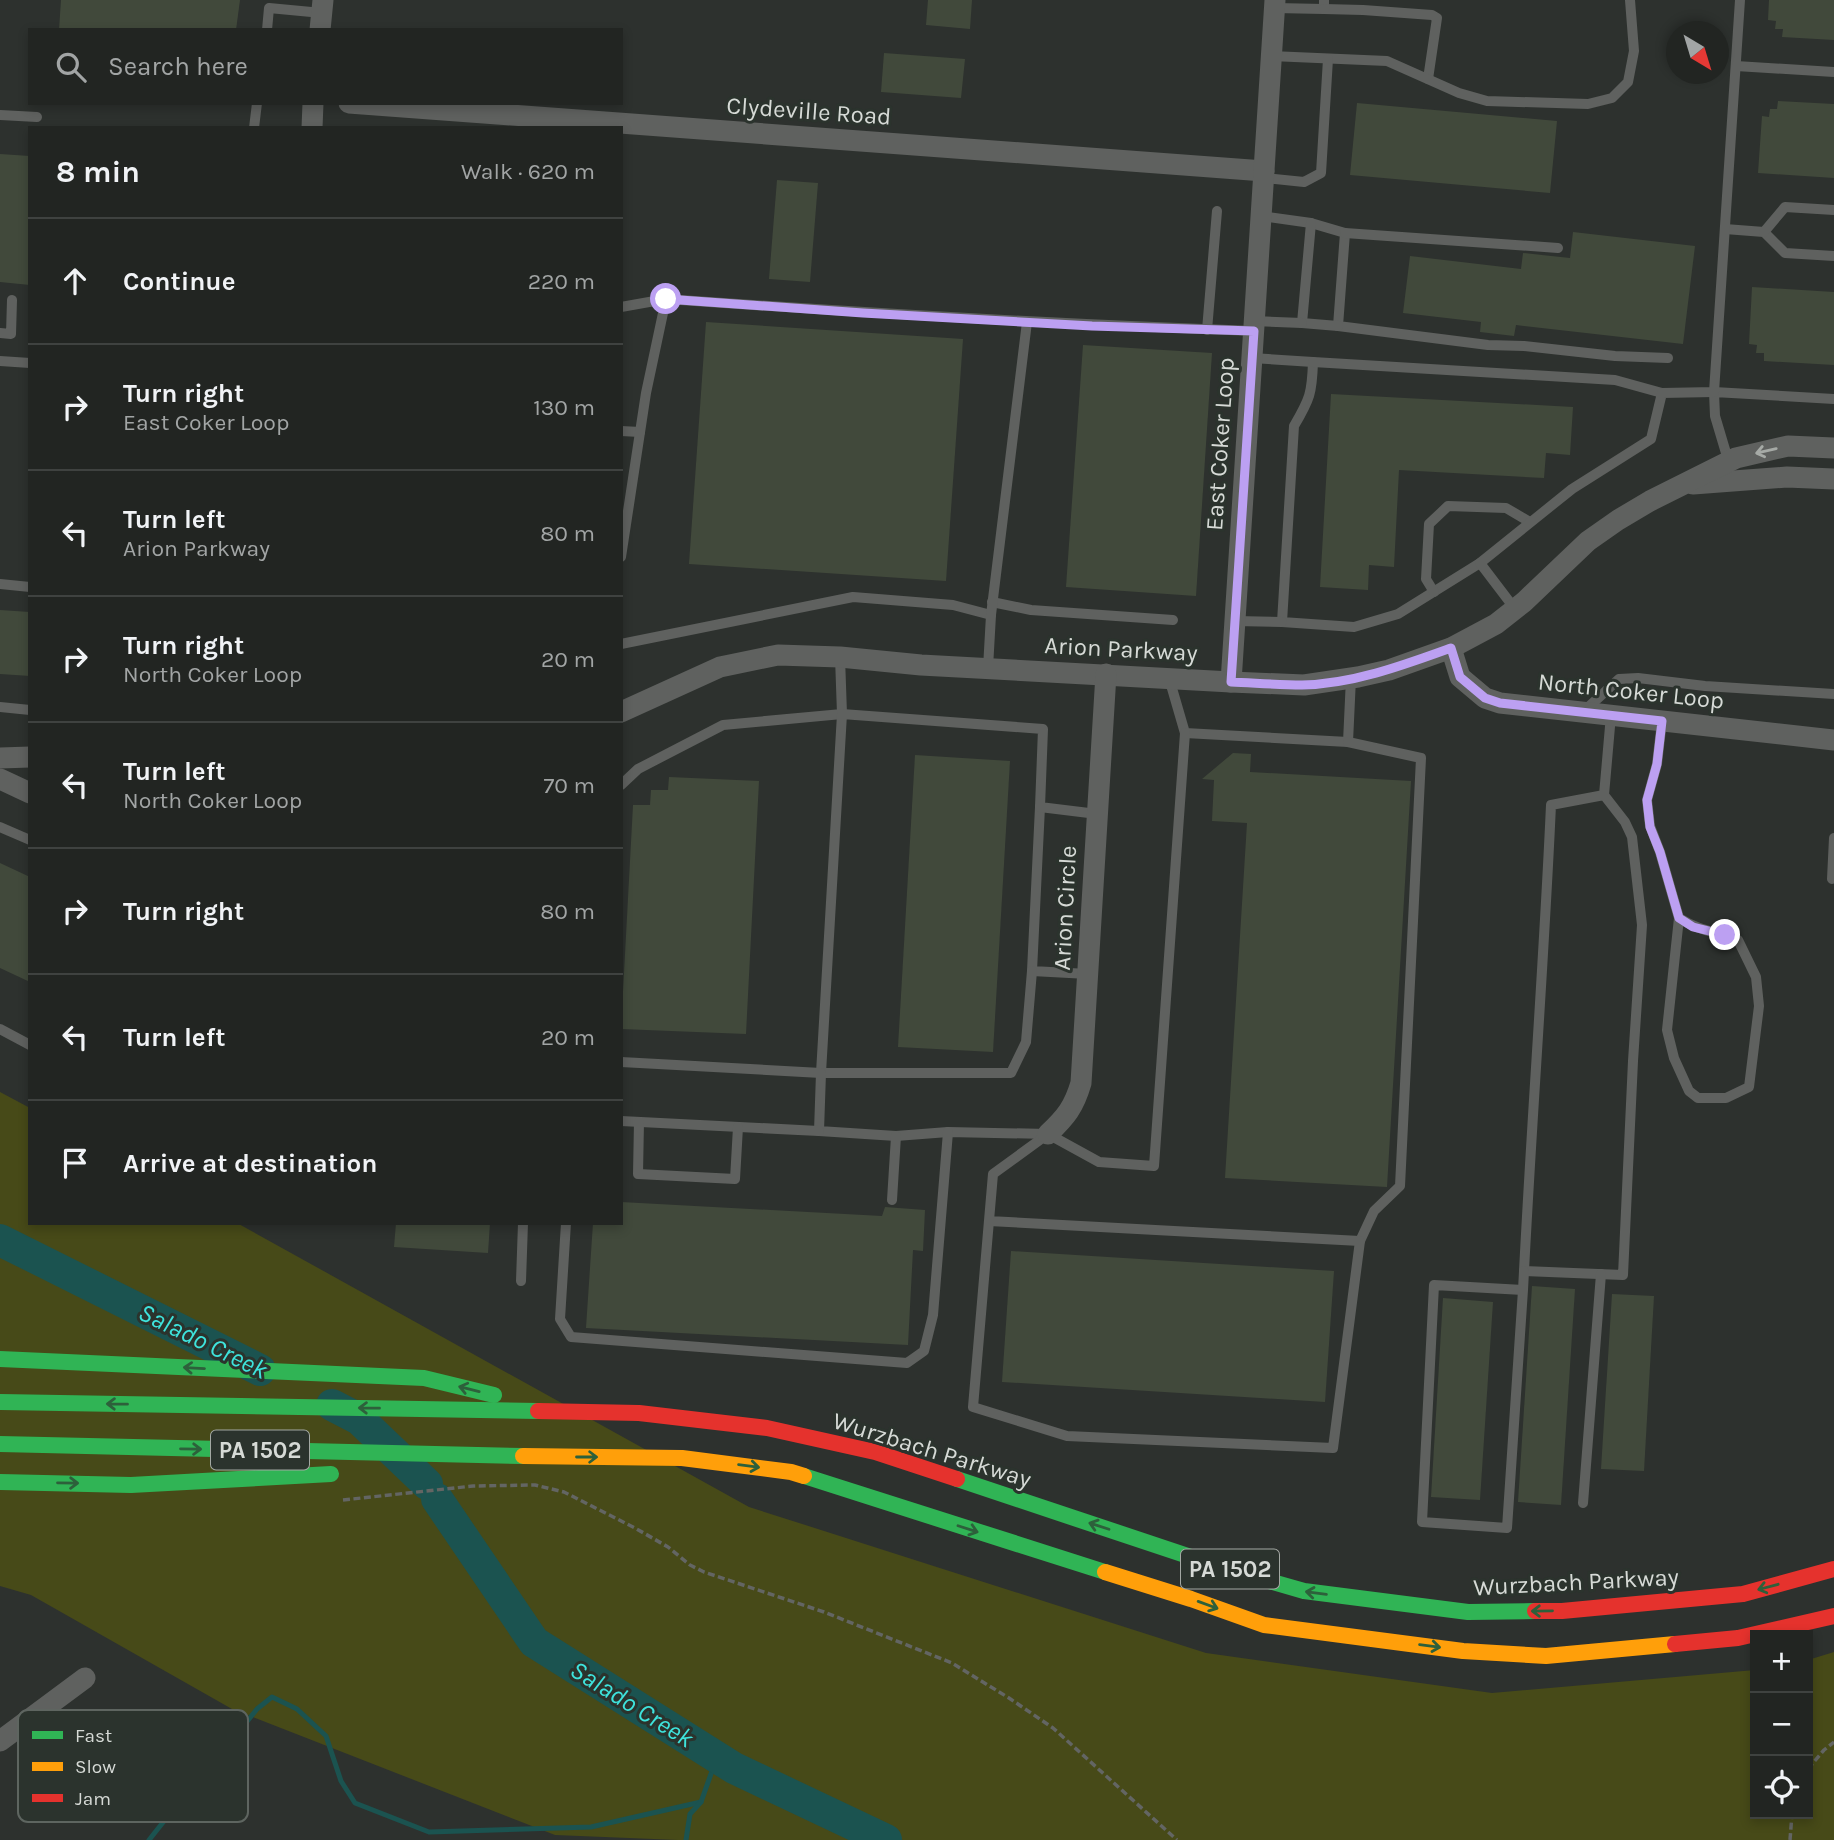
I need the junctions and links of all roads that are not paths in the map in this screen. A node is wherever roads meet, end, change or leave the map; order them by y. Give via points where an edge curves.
1 (1630, 0) edge
2 (1740, 0) edge
3 (1275, 4) edge
4 (1324, 4) edge
5 (321, 14) edge
6 (267, 28) edge
7 (1271, 56) junction
8 (1328, 59) junction
9 (1736, 66) junction
10 (1834, 72) edge
11 (1427, 79) junction
12 (257, 105) edge
13 (313, 105) edge
14 (375, 105) edge
15 (0, 115) edge
16 (37, 117) dead end
17 (254, 126) edge
18 (312, 126) edge
19 (1264, 174) junction
20 (1834, 210) edge
21 (1217, 211) dead end
22 (1261, 216) junction
23 (1311, 223) junction
24 (1725, 229) junction
25 (1764, 232) junction
26 (1345, 233) junction
27 (1558, 248) dead end
28 (1834, 256) edge
29 (666, 299) junction
30 (12, 300) dead end
31 (623, 307) edge
32 (1027, 322) junction
33 (1301, 323) junction
34 (1254, 326) junction
35 (1338, 326) junction
36 (1207, 330) junction
37 (0, 333) edge
38 (1252, 358) junction
39 (1668, 358) dead end
40 (0, 360) edge
41 (1313, 362) junction
42 (28, 363) edge
43 (1714, 392) junction
44 (1662, 393) junction
45 (1834, 399) edge
46 (623, 431) edge
47 (640, 432) junction
48 (1834, 448) edge
49 (1732, 471) junction
50 (1834, 479) edge
51 (1530, 522) junction
52 (623, 544) edge
53 (1480, 563) junction
54 (0, 584) edge
55 (28, 587) edge
56 (1434, 592) junction
57 (992, 603) junction
58 (1515, 609) junction
59 (991, 615) junction
60 (1173, 620) dead end
61 (1235, 621) junction
62 (1282, 622) junction
63 (623, 644) edge
64 (1451, 648) junction
65 (840, 657) junction
66 (988, 668) junction
67 (1106, 674) junction
68 (1169, 678) junction
69 (1351, 678) junction
70 (1231, 682) junction
71 (1834, 694) edge
72 (0, 707) edge
73 (28, 710) edge
74 (626, 711) edge
75 (1583, 712) junction
76 (842, 714) junction
77 (1611, 715) junction
78 (1662, 721) junction
79 (1185, 733) junction
80 (1834, 740) edge
81 (1348, 742) junction
82 (28, 757) edge
83 (0, 758) edge
84 (0, 779) edge
85 (623, 783) edge
86 (28, 792) edge
87 (1604, 795) junction
88 (1040, 807) junction
89 (1097, 814) junction
90 (0, 827) edge
91 (1834, 838) edge
92 (28, 839) edge
93 (1832, 879) edge
94 (1679, 918) junction
95 (1032, 971) junction
96 (1088, 974) junction
97 (0, 1029) edge
98 (28, 1044) edge
99 (623, 1062) edge
100 (821, 1073) junction
101 (623, 1121) edge
102 (639, 1122) junction
103 (738, 1127) junction
104 (819, 1131) junction
105 (948, 1132) junction
106 (1048, 1133) junction
107 (896, 1136) junction
108 (892, 1200) dead end
109 (989, 1221) junction
110 (523, 1225) edge
111 (566, 1225) edge
112 (1360, 1241) junction
113 (1524, 1271) junction
114 (1601, 1274) junction
115 (521, 1281) dead end
116 (1522, 1290) junction
117 (0, 1359) edge
118 (0, 1402) edge
119 (559, 1411) junction
120 (0, 1444) edge
121 (519, 1456) junction
122 (411, 1468) dead end
123 (344, 1473) dead end
124 (0, 1482) edge
125 (1583, 1503) dead end
126 (1834, 1569) edge
127 (1834, 1616) edge
128 (85, 1678) dead end
129 (42, 1710) edge
130 (18, 1728) edge
131 (0, 1741) edge

1 - 11 lane via 1634,51 1628,82 1612,98 1588,104 1487,101
2 - 9 lane
3 - 4 lane
3 - 7 street, East Coker Loop
4 - 11 lane via 1437,18
5 - 6 lane via 270,8
7 - 8 lane
7 - 19 street, East Coker Loop
8 - 11 lane via 1387,61
8 - 19 lane via 1321,173 1304,182
9 - 10 lane
9 - 24 lane
12 - 17 lane
13 - 18 street
14 - 19 street, Clydeville Road
15 - 16 lane
19 - 22 street, East Coker Loop
20 - 25 lane via 1785,207
21 - 36 lane
22 - 23 lane
22 - 34 street, East Coker Loop
23 - 26 lane
23 - 33 lane
24 - 25 lane
24 - 43 lane
25 - 28 lane via 1785,253
26 - 27 lane
26 - 35 lane
29 - 31 lane
29 - 32 lane
29 - 47 lane
30 - 37 lane via 10,334
32 - 36 lane
32 - 57 lane
33 - 34 lane
33 - 35 lane
34 - 36 lane
34 - 38 street, East Coker Loop
35 - 39 lane via 1488,345
38 - 41 lane
38 - 61 street, East Coker Loop
40 - 42 lane
41 - 44 lane via 1615,380
41 - 62 lane via 1312,391 1294,426
43 - 44 lane
43 - 45 lane
43 - 49 lane via 1715,416
44 - 51 lane via 1651,439
46 - 47 lane
47 - 52 lane
48 -> 49 street, Arion Parkway via 1788,446 1736,458
49 - 50 street, Arion Parkway
49 - 58 street, Arion Parkway via 1681,486 1618,520 1588,541
51 - 53 lane
51 - 56 lane via 1506,508 1448,506 1429,524 1426,579
53 - 56 lane
53 - 58 lane
54 - 55 lane
56 - 62 lane via 1398,614 1354,627
57 - 59 lane
57 - 60 lane
58 - 64 street, Arion Parkway
59 - 63 lane via 953,605 853,597
59 - 66 lane
61 - 62 lane
61 - 70 street, East Coker Loop
64 - 69 street, Arion Parkway
64 - 75 street, North Coker Loop via 1460,677 1485,698
65 - 66 street, Arion Parkway
65 - 74 street, Arion Parkway via 778,655 720,667
65 - 76 lane
66 - 67 street, Arion Parkway
67 - 68 street, Arion Parkway
67 - 89 street, Arion Circle
68 - 70 street, Arion Parkway
68 - 79 lane
69 - 70 street, Arion Parkway via 1304,685
69 - 81 lane
71 - 75 lane via 1619,679
72 - 73 lane
75 - 77 street, North Coker Loop
76 - 85 lane via 723,725 638,769
76 - 88 lane via 1043,729
76 - 100 lane
77 - 78 street, North Coker Loop
77 - 87 lane
78 - 80 street, North Coker Loop
78 - 94 lane via 1647,800 1650,827
79 - 81 lane
79 - 106 lane via 1154,1166 1099,1162
81 - 112 lane via 1421,758 1399,1186 1374,1211
82 - 83 street
84 - 86 street
87 - 113 lane via 1550,804
87 - 114 lane via 1632,837 1642,925 1623,1275
88 - 89 lane
88 - 95 lane
89 - 96 street, Arion Circle
90 - 92 lane
91 - 93 lane
94 - 94 lane via 1693,927 1738,940 1756,977 1759,1006 1749,1087 1726,1098 1698,1098 1689,1091 1674,1058 1667,1030
95 - 96 lane
95 - 100 lane via 1026,1042 1011,1073
96 - 106 street, Arion Circle via 1081,1083 1075,1103
97 - 98 lane
99 - 100 lane
100 - 104 lane
101 - 102 lane
102 - 103 lane
102 - 103 lane via 638,1174 735,1179
103 - 104 lane
104 - 107 lane
105 - 106 lane
105 - 107 lane
105 - 111 lane via 933,1315 924,1351 907,1363 571,1337 560,1319
106 - 109 lane via 993,1174
107 - 108 lane
109 - 112 lane
109 - 112 lane via 973,1406 1067,1436 1333,1448
110 - 115 lane
113 - 114 lane
113 - 116 lane
114 - 125 lane
116 - 116 lane via 1434,1285 1422,1522 1507,1528
119 -> 117 highway via 424,1378
119 -> 118 highway, Wurzbach Parkway / PA 1502
126 -> 119 highway, Wurzbach Parkway / PA 1502 via 1743,1594 1562,1611 1468,1612 1304,1591 874,1452 767,1428 639,1413
120 -> 121 highway, PA 1502
121 - 122 highway
121 -> 127 highway, PA 1502 via 682,1458 791,1472 1264,1625 1463,1650 1546,1656 1738,1638
124 -> 123 highway via 131,1485
128 - 129 street
130 - 131 street

